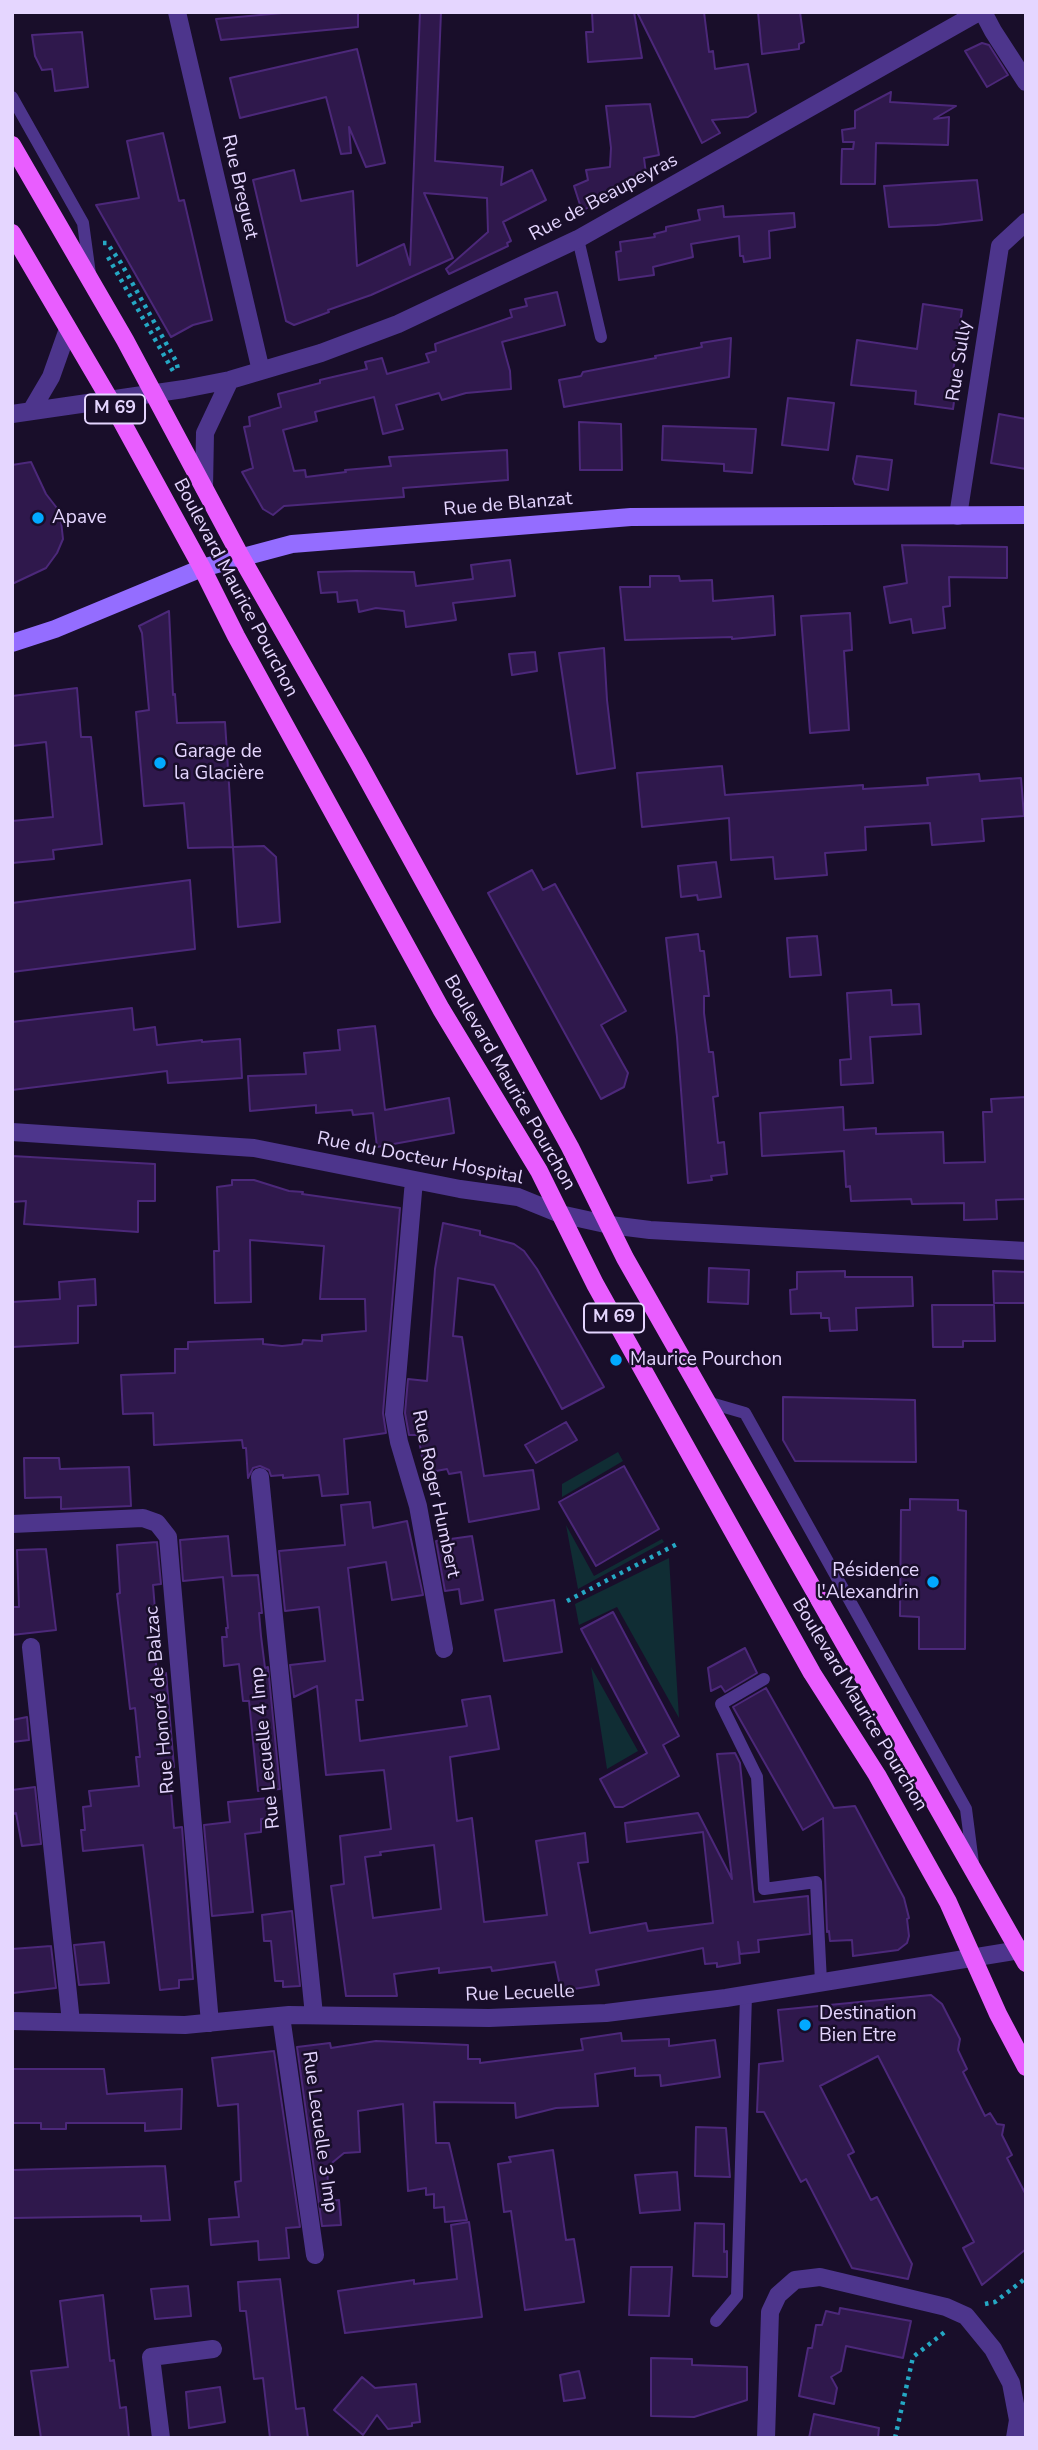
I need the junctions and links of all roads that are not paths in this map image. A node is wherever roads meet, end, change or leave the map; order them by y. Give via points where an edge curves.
1 (177, 12) edge
2 (981, 12) edge
3 (1026, 82) edge
4 (12, 97) edge
5 (12, 145) edge
6 (1026, 222) edge
7 (12, 233) edge
8 (578, 239) junction
9 (91, 282) junction
10 (68, 329) junction
11 (601, 337) dead end
12 (261, 371) junction
13 (230, 380) junction
14 (154, 393) junction
15 (110, 400) junction
16 (31, 411) junction
17 (12, 414) edge
18 (204, 488) junction
19 (1026, 515) edge
20 (958, 516) junction
21 (241, 557) junction
22 (202, 568) junction
23 (12, 643) edge
24 (12, 1132) edge
25 (414, 1180) junction
26 (560, 1214) junction
27 (610, 1225) junction
28 (1026, 1251) edge
29 (707, 1402) junction
30 (260, 1477) dead end
31 (12, 1524) edge
32 (32, 1647) dead end
33 (444, 1649) dead end
34 (764, 1679) dead end
35 (975, 1873) junction
36 (1023, 1954) edge
37 (972, 1958) junction
38 (821, 1983) junction
39 (746, 1995) junction
40 (314, 2015) junction
41 (281, 2016) junction
42 (12, 2021) edge
43 (71, 2022) junction
44 (210, 2023) junction
45 (1026, 2067) edge
46 (315, 2255) dead end
47 (716, 2321) dead end
48 (213, 2349) dead end
49 (161, 2438) edge
50 (766, 2438) edge
51 (1015, 2438) edge

1 - 12 street, Rue Breguet
2 - 3 street
2 - 8 street, Rue de Beaupeyras
4 - 9 lane via 83,223
5 - 9 main road, Boulevard Maurice Pourchon / M 69
6 - 20 street, Rue Sully via 1000,246
7 - 10 main road, Boulevard Maurice Pourchon / M 69
8 - 11 lane
8 - 12 street, Rue de Beaupeyras via 398,324
9 - 14 main road, Boulevard Maurice Pourchon / M 69
10 - 15 main road, Boulevard Maurice Pourchon / M 69
10 - 16 street via 51,377
12 - 13 street, Rue de Beaupeyras
13 - 14 street, Rue de Beaupeyras
13 - 18 street via 205,432
14 - 15 street, Rue de Beaupeyras
14 - 18 main road, Boulevard Maurice Pourchon / M 69
15 - 16 street, Rue de Beaupeyras
15 - 22 main road, Boulevard Maurice Pourchon / M 69
16 - 17 street, Rue de Beaupeyras
18 - 21 main road, Boulevard Maurice Pourchon / M 69
19 - 20 street, Rue de Blanzat
20 - 21 street, Rue de Blanzat via 601,518 292,544
21 - 22 street, Rue de Blanzat
21 - 27 main road, Boulevard Maurice Pourchon / M 69
22 - 23 street, Rue de Blanzat
22 - 26 main road, Boulevard Maurice Pourchon / M 69 via 441,1009
24 - 25 street, Rue du Docteur Hospital via 254,1148
25 - 26 street, Rue du Docteur Hospital via 518,1197
25 - 33 street, Rue Roger Humbert via 394,1414 418,1506
26 - 27 street, Rue du Docteur Hospital
26 - 37 main road, Boulevard Maurice Pourchon / M 69 via 812,1673 877,1775 948,1902
27 - 28 street, Rue du Docteur Hospital
27 - 29 main road, Boulevard Maurice Pourchon / M 69
29 - 35 main road, Boulevard Maurice Pourchon / M 69
29 - 35 lane, Boulevard Maurice Pourchon via 745,1413 752,1425 966,1809
30 - 40 street, Rue Lecuelle 4 Imp
31 - 44 street, Rue Honoré de Balzac via 143,1518 157,1523 168,1537
32 - 43 street
34 - 38 lane via 721,1704 757,1777 764,1889 816,1882
35 - 36 main road, Boulevard Maurice Pourchon / M 69
36 - 37 street, Rue Lecuelle
37 - 38 street, Rue Lecuelle
37 - 45 main road, Boulevard Maurice Pourchon / M 69
38 - 39 street, Rue Lecuelle
39 - 40 street, Rue Lecuelle via 606,2013 489,2018
39 - 47 lane via 737,2296
40 - 41 street, Rue Lecuelle
41 - 44 street, Rue Lecuelle
41 - 46 street, Rue Lecuelle 3 Imp
42 - 43 street, Rue Lecuelle
43 - 44 street, Rue Lecuelle
48 - 49 street via 151,2357
50 - 51 street via 770,2312 778,2295 795,2280 820,2277 946,2307 966,2316 993,2349 1011,2383 1018,2420

